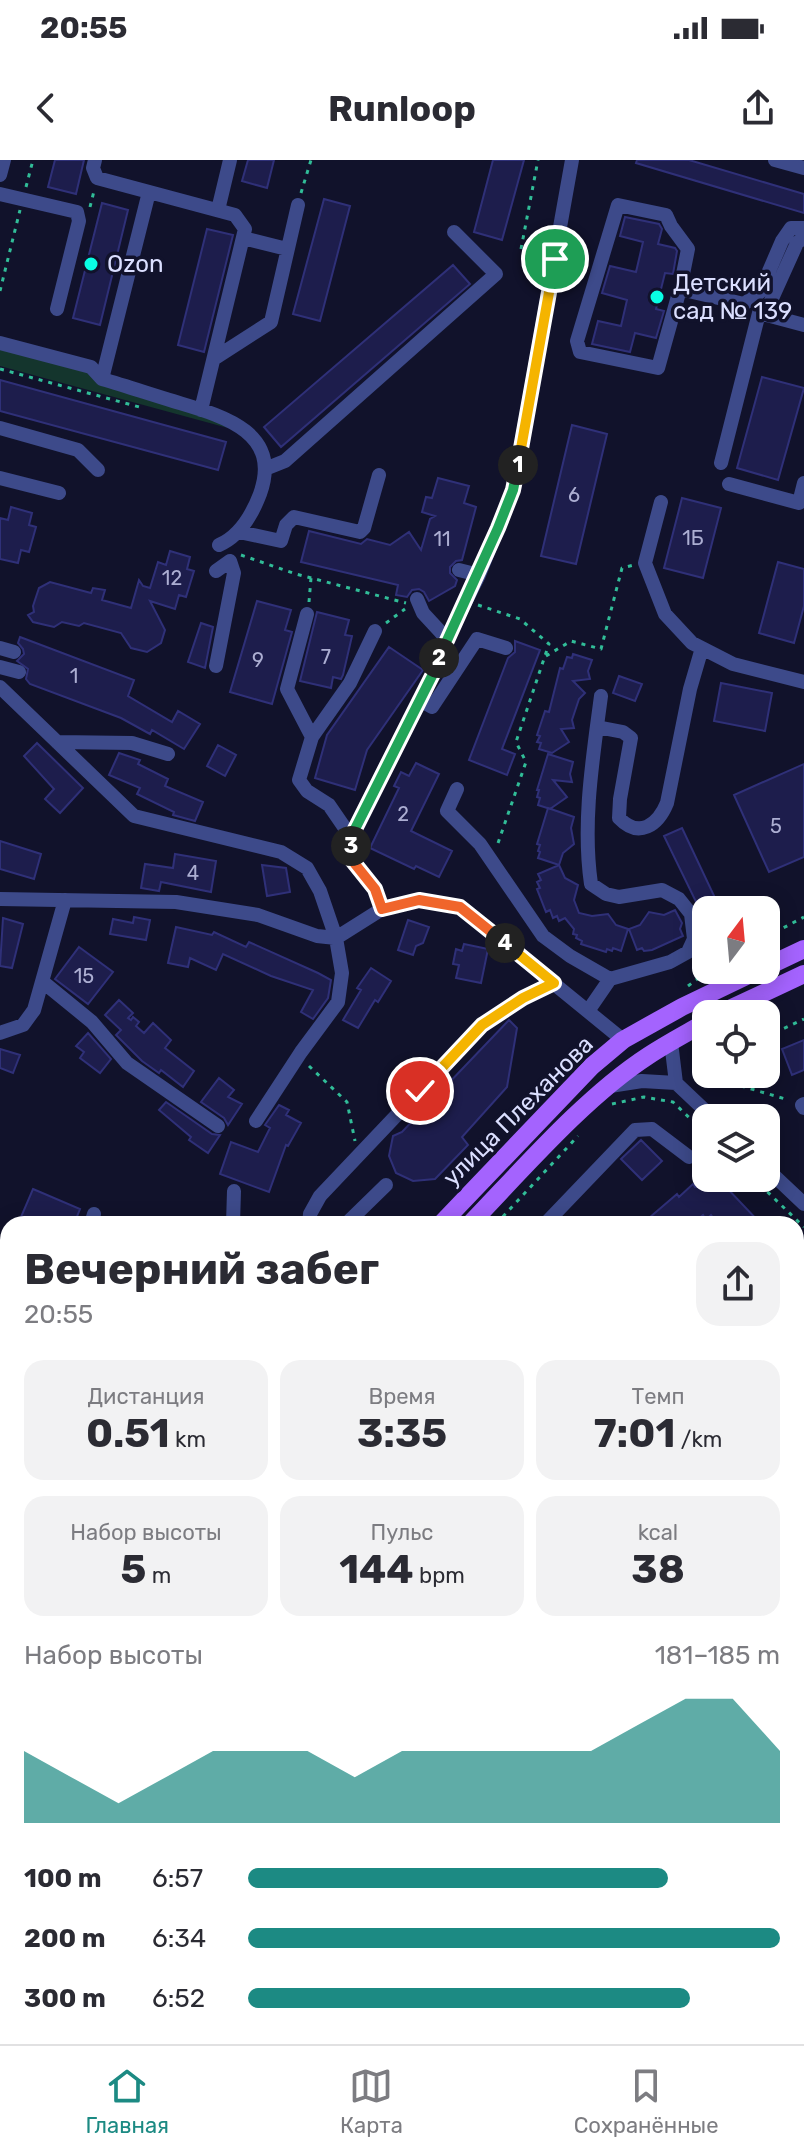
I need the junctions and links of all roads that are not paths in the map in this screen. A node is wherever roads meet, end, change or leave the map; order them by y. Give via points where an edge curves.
1 (4, 160) edge
2 (95, 160) edge
3 (230, 160) edge
4 (572, 160) edge
5 (775, 160) edge
6 (804, 168) edge
7 (0, 175) edge
8 (149, 192) junction
9 (0, 194) edge
10 (298, 205) road end
11 (218, 210) junction
12 (804, 228) edge
13 (454, 232) dead end
14 (804, 237) edge
15 (243, 238) junction
16 (287, 249) junction
17 (680, 289) junction
18 (57, 309) dead end
19 (759, 313) junction
20 (804, 325) edge
21 (0, 343) edge
22 (215, 358) junction
23 (102, 379) junction
24 (201, 410) junction
25 (0, 428) edge
26 (721, 463) dead end
27 (265, 469) junction
28 (98, 470) dead end
29 (379, 475) dead end
30 (0, 478) edge
31 (804, 483) edge
32 (729, 484) dead end
33 (59, 493) dead end
34 (661, 502) dead end
35 (239, 532) junction
36 (219, 545) dead end
37 (459, 570) dead end
38 (216, 571) dead end
39 (479, 575) junction
40 (417, 599) dead end
41 (307, 614) road end
42 (375, 631) road end
43 (447, 639) junction
44 (506, 648) dead end
45 (702, 648) junction
46 (216, 666) dead end
47 (0, 667) edge
48 (19, 672) dead end
49 (804, 682) edge
50 (0, 687) edge
51 (601, 696) dead end
52 (420, 700) junction
53 (597, 727) junction
54 (312, 737) junction
55 (57, 742) junction
56 (168, 754) dead end
57 (457, 789) dead end
58 (351, 837) junction
59 (0, 899) edge
60 (65, 900) junction
61 (382, 909) junction
62 (336, 938) junction
63 (804, 949) edge
64 (780, 960) edge
65 (804, 974) edge
66 (610, 979) junction
67 (43, 982) junction
68 (554, 983) junction
69 (730, 984) edge
70 (749, 1000) edge
71 (588, 1011) junction
72 (692, 1030) edge
73 (0, 1033) edge
74 (623, 1040) junction
75 (671, 1042) junction
76 (676, 1083) junction
77 (610, 1086) junction
78 (698, 1104) edge
79 (256, 1121) dead end
80 (218, 1126) dead end
81 (689, 1157) dead end
82 (780, 1181) edge
83 (386, 1185) dead end
84 (234, 1191) dead end
85 (804, 1204) edge
86 (233, 1216) edge
87 (310, 1216) edge
88 (354, 1216) edge
89 (449, 1216) edge
90 (478, 1216) edge
91 (553, 1216) edge

1 - 7 street
2 - 8 street via 97,178
3 - 11 street
4 - 39 street via 513,490
5 - 6 street
8 - 11 street
8 - 23 street
9 - 18 street via 77,212
10 - 16 street
11 - 15 street via 235,215 245,229
12 - 17 street via 791,228 760,292 744,304
13 - 27 street via 496,274 285,461
14 - 19 street via 770,303
15 - 16 street
15 - 22 street
16 - 22 street via 271,322
17 - 17 street via 658,368 580,352 577,341 618,205 666,215 688,249
19 - 20 street
19 - 26 street
21 - 23 street via 91,367
22 - 24 street
23 - 24 street
24 - 27 street via 236,422 250,434
25 - 28 street via 78,450
27 - 35 street via 258,498
29 - 35 street via 360,532 294,517 281,541
30 - 33 street
31 - 32 street via 799,503
34 - 45 street via 645,563 665,614
35 - 36 street
37 - 39 street
38 - 46 street via 230,561 234,573
39 - 43 street
40 - 43 street
41 - 54 street via 287,689
42 - 54 street via 350,683
43 - 52 street
44 - 52 street via 477,639 432,707
45 - 49 street via 733,664
45 - 53 street via 667,803 650,828 637,829 619,818 631,738
47 - 48 street
50 - 55 street
51 - 53 street
52 - 58 street
53 - 66 street via 591,884 619,897 662,890 679,899 691,914 694,939 688,952 670,962
54 - 58 street via 299,780 329,805
55 - 56 street via 132,743
55 - 62 street via 134,816 281,852 307,868
57 - 66 street via 447,811 480,844 543,936
58 - 61 street via 351,859 375,889
59 - 60 street
60 - 62 street via 176,902 258,915
60 - 67 street
61 - 62 street
61 - 68 street via 419,900 460,907
62 - 79 street via 342,973 338,1002
63 - 64 main road
65 - 70 main road
66 - 71 street
67 - 73 street via 23,1025
67 - 80 street via 92,1022 127,1063
68 - 71 street
68 - 87 street via 482,1025 320,1196
69 - 74 main road, улица Плеханова
71 - 74 street
72 - 75 main road, улица Плеханова
74 - 89 main road, улица Плеханова
75 - 76 street
75 - 77 main road, улица Плеханова
76 - 77 street
76 - 78 street
77 - 90 main road, улица Плеханова
81 - 91 street via 652,1129 635,1130
82 - 85 street
83 - 88 street
84 - 86 street

